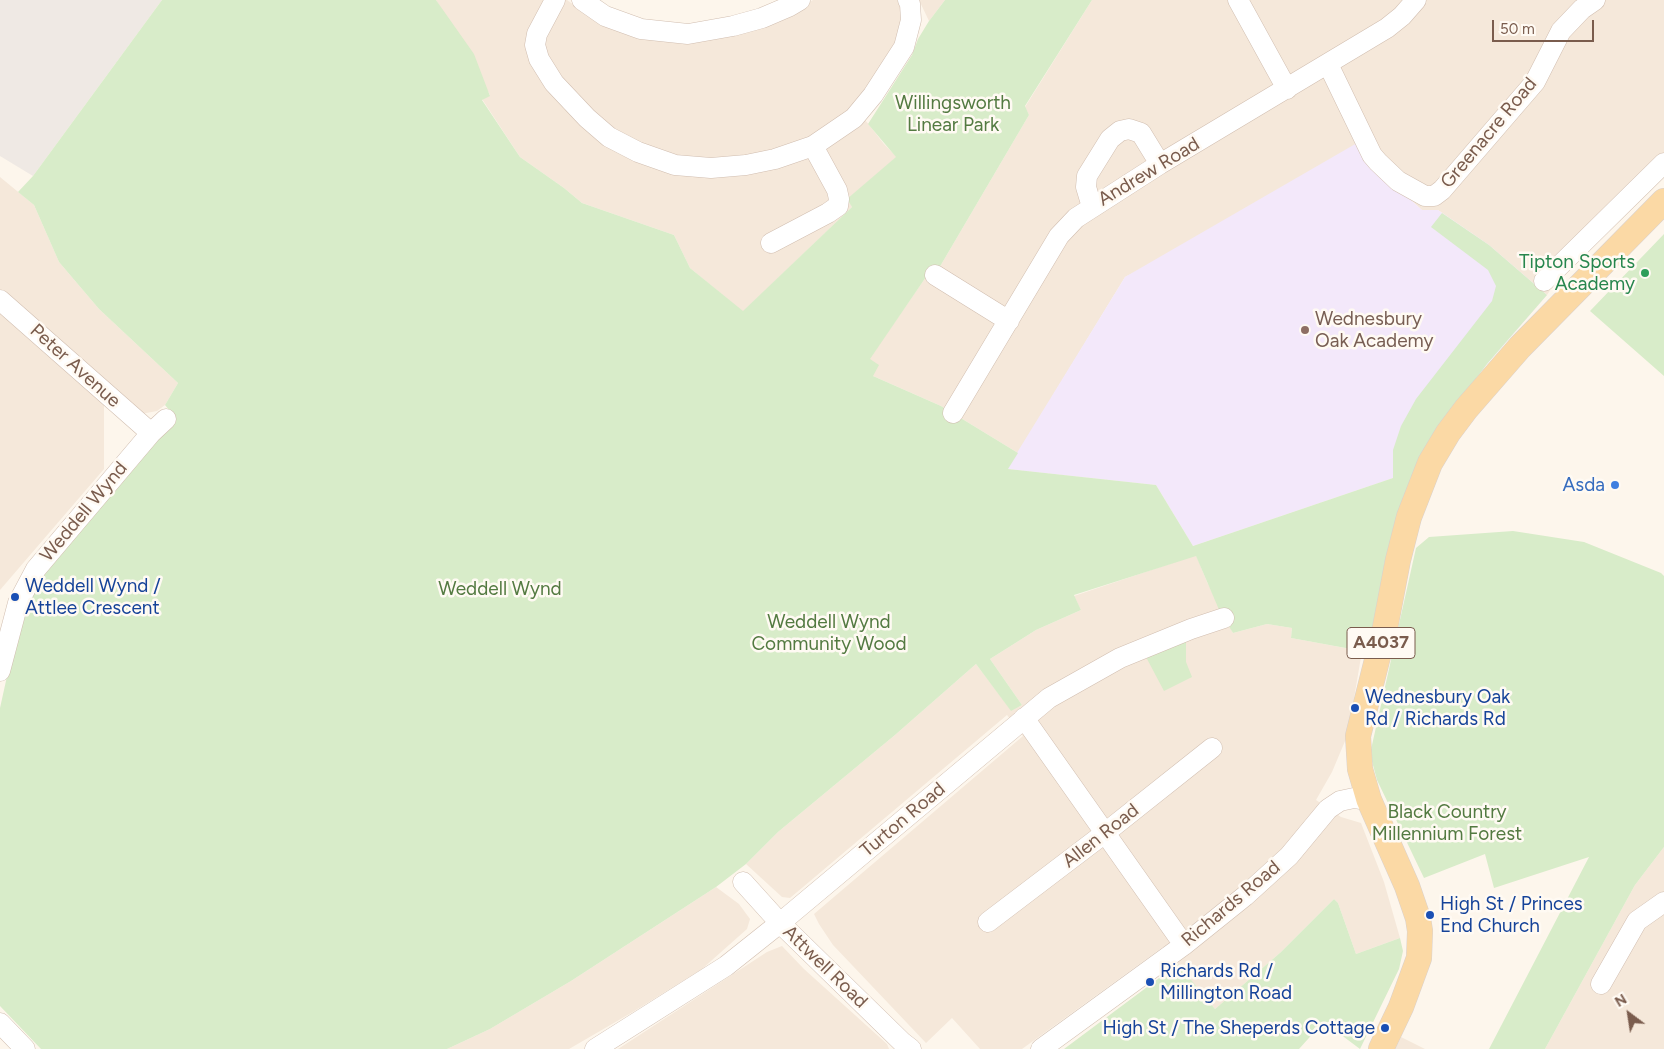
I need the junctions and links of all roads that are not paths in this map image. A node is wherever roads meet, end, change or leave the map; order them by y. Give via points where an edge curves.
1 (555, 0) edge
2 (582, 0) edge
3 (800, 0) edge
4 (908, 0) edge
5 (1238, 0) edge
6 (1416, 0) edge
7 (1595, 0) edge
8 (1328, 64) junction
9 (1287, 89) junction
10 (813, 146) junction
11 (1664, 163) edge
12 (1160, 164) junction
13 (1664, 201) edge
14 (1092, 206) junction
15 (771, 243) dead end
16 (935, 275) dead end
17 (1544, 281) dead end
18 (0, 300) edge
19 (1009, 321) junction
20 (953, 413) dead end
21 (166, 419) dead end
22 (150, 433) junction
23 (1224, 618) dead end
24 (0, 671) edge
25 (1024, 718) junction
26 (1212, 748) dead end
27 (1369, 800) junction
28 (1105, 833) junction
29 (743, 882) dead end
30 (1664, 902) edge
31 (988, 922) dead end
32 (780, 924) junction
33 (1184, 945) junction
34 (1601, 984) dead end
35 (0, 1023) edge
36 (25, 1049) edge
37 (596, 1049) edge
38 (911, 1049) edge
39 (1041, 1049) edge
40 (1381, 1049) edge

1 - 10 street via 537,34 535,45 540,59 554,83 609,137 675,165 711,168 775,159
2 - 3 street via 605,16 641,29 688,34 762,18
4 - 10 street via 911,20 904,47 878,87 854,118
5 - 9 street
6 - 8 street, Andrew Road via 1387,28
7 - 8 street, Greenacre Road via 1561,31 1535,82 1434,196 1425,196 1398,181 1372,155
8 - 9 street, Andrew Road
9 - 12 street, Andrew Road
10 - 15 street via 837,190 838,206
11 - 17 street
12 - 14 street, Andrew Road
12 - 14 street via 1141,133 1120,130 1110,138 1087,176 1086,187
13 - 27 main road, A4037 via 1520,347 1448,433 1430,463 1409,517 1358,736 1360,769
14 - 19 street, Andrew Road via 1059,236
16 - 19 street
18 - 22 street, Peter Avenue
19 - 20 street, Andrew Road
21 - 22 street, Weddell Wynd
22 - 24 street, Weddell Wynd via 36,569 18,603
23 - 25 street, Turton Road via 1120,658 1049,698
25 - 28 street
25 - 32 street, Turton Road
26 - 28 street, Allen Road
27 - 33 street, Richards Road via 1354,798 1340,801 1328,809 1268,875
27 - 40 main road, A4037 via 1408,886 1418,918 1420,938 1414,974
28 - 31 street, Allen Road
28 - 33 street
29 - 32 street, Attwell Road
30 - 34 street via 1637,920
32 - 37 street, Turton Road via 726,966
32 - 38 street, Attwell Road
33 - 39 street, Richards Road
35 - 36 street

